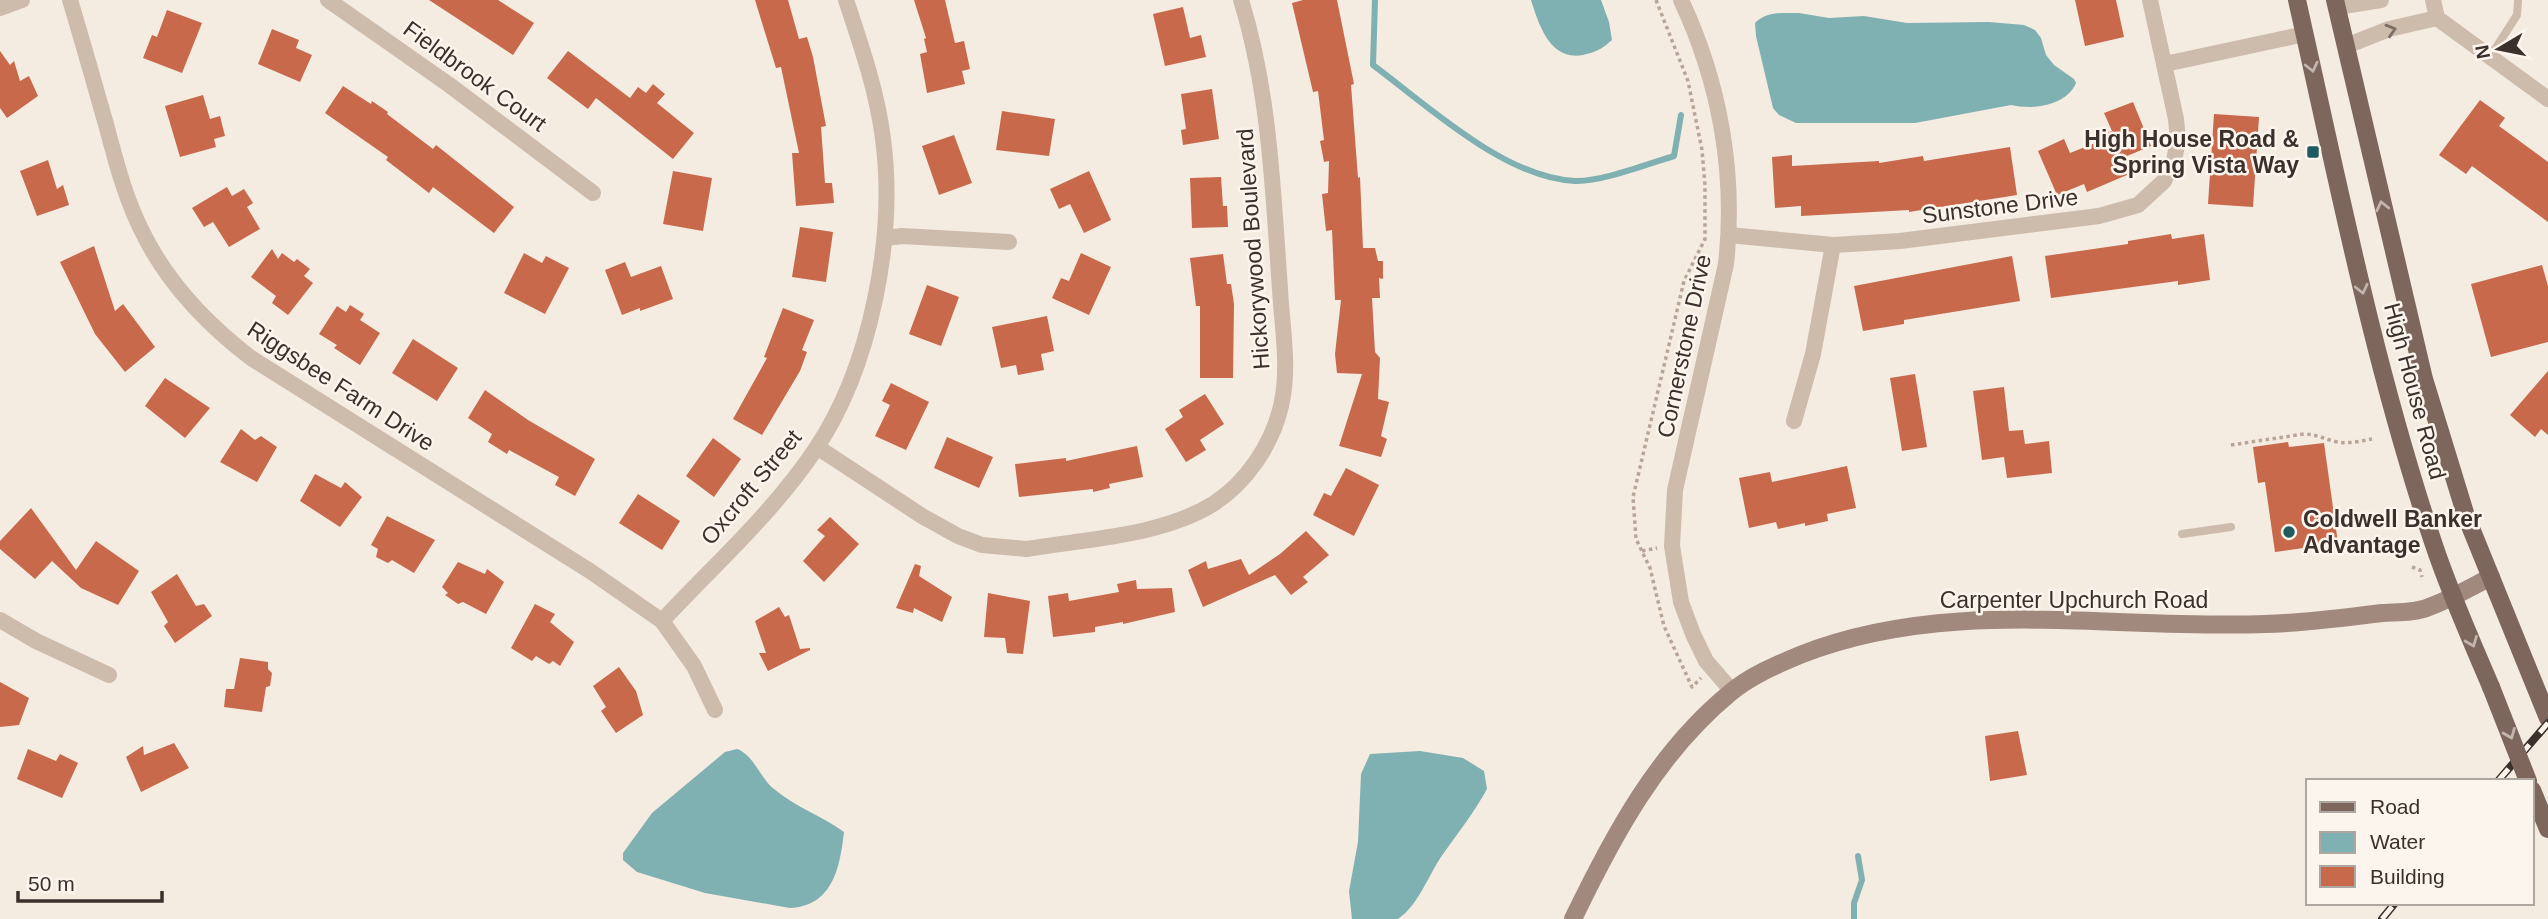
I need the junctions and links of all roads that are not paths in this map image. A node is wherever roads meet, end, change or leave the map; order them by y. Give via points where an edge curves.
1 (23, 0) edge
2 (70, 0) edge
3 (328, 0) edge
4 (846, 0) edge
5 (1241, 0) edge
6 (1681, 0) edge
7 (2150, 0) edge
8 (2297, 0) edge
9 (2381, 0) edge
10 (2433, 0) edge
11 (2518, 0) edge
12 (2336, 3) edge
13 (0, 8) edge
14 (2437, 18) junction
15 (2305, 34) junction
16 (2346, 46) junction
17 (2490, 57) junction
18 (2165, 64) junction
19 (2548, 99) edge
20 (593, 193) dead end
21 (1729, 234) junction
22 (886, 238) junction
23 (1009, 242) dead end
24 (1833, 245) junction
25 (1794, 421) dead end
26 (817, 447) junction
27 (2231, 527) dead end
28 (2182, 534) dead end
29 (2491, 577) junction
30 (2453, 596) junction
31 (0, 620) edge
32 (662, 621) junction
33 (110, 675) dead end
34 (1732, 691) junction
35 (715, 710) dead end
36 (2548, 718) edge
37 (2527, 779) edge
38 (2534, 795) edge
39 (2547, 826) edge
40 (1573, 919) edge

1 - 13 street
2 - 32 street, Riggsbee Farm Drive via 134,216 178,290 213,327 269,370
3 - 20 street, Fieldbrook Court
4 - 22 street, Oxcroft Street via 883,138
5 - 26 street, Hickorywood Boulevard via 1267,122 1286,365 1273,431 1258,459 1234,487 1201,511 1167,524 1027,549 1007,548 958,536
6 - 21 street, Cornerstone Drive via 1702,50 1718,109 1728,180
7 - 18 street, Sunstone Drive
8 - 15 main road, High House Road
9 - 12 street
10 - 14 street
11 - 17 lane via 2517,15
12 - 16 main road, High House Road
16 -> 14 street via 2389,29
14 - 17 street
15 - 18 street
15 -> 30 main road, High House Road via 2373,335 2404,451
29 -> 16 main road, High House Road via 2466,516 2424,379
17 - 19 street
18 - 24 street, Sunstone Drive via 2178,140 2174,161 2164,181 2138,205 2099,216 1900,242
21 - 24 street, Sunstone Drive
21 - 34 street, Cornerstone Drive via 1675,490 1672,546 1681,602 1693,634 1706,661
22 - 23 street
22 - 26 street, Oxcroft Street via 862,345
24 - 25 street via 1813,354
26 - 32 street, Oxcroft Street via 751,529
27 - 28 lane
29 - 30 street, Carpenter Upchurch Road
29 - 36 main road, High House Road
30 - 34 street, Carpenter Upchurch Road via 2427,608 2306,622 1991,620 1910,626 1819,648 1773,666
30 -> 37 main road, High House Road, bridge
31 - 33 street
32 - 35 street, Riggsbee Farm Drive via 694,666
34 - 40 street, Carpenter Upchurch Road via 1653,776 1626,816
38 - 39 main road

